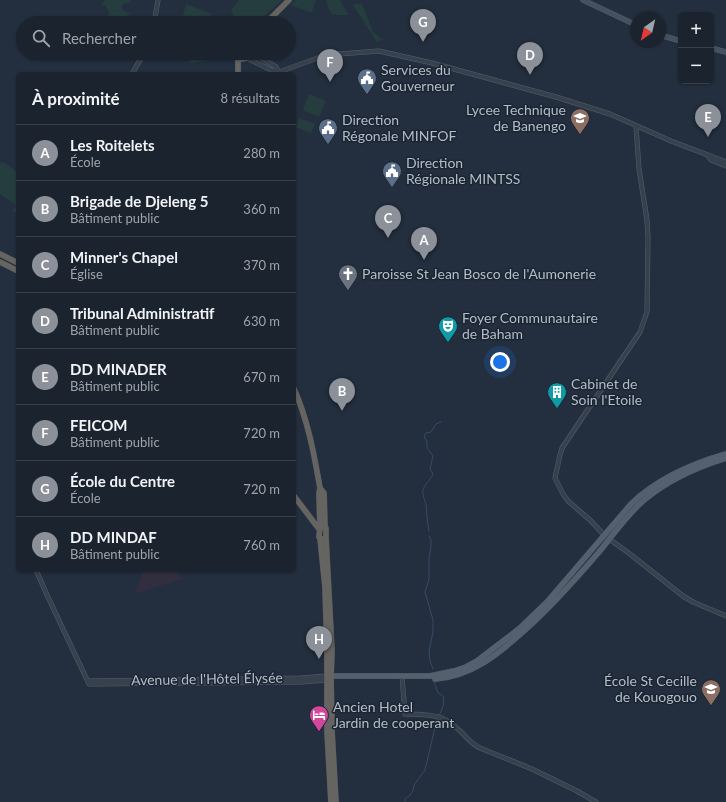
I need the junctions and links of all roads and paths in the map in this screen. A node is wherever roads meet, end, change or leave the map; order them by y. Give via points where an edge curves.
1 (158, 0) edge
2 (289, 0) edge
3 (294, 0) edge
4 (582, 0) edge
5 (155, 16) edge
6 (273, 16) edge
7 (278, 16) edge
8 (630, 22) edge
9 (666, 37) edge
10 (678, 40) edge
11 (714, 49) edge
12 (726, 52) edge
13 (140, 60) edge
14 (243, 60) edge
15 (250, 60) edge
16 (264, 60) edge
17 (133, 72) edge
18 (240, 72) edge
19 (279, 72) junction
20 (636, 126) junction
21 (708, 156) junction
22 (726, 162) edge
23 (726, 166) edge
24 (0, 254) edge
25 (12, 260) junction
26 (16, 261) edge
27 (0, 262) edge
28 (9, 266) junction
29 (16, 270) edge
30 (296, 393) edge
31 (726, 454) edge
32 (726, 458) edge
33 (296, 498) edge
34 (321, 528) junction
35 (607, 537) junction
36 (37, 572) edge
37 (726, 616) edge
38 (402, 677) junction
39 (328, 678) junction
40 (329, 726) junction
41 (331, 802) edge
42 (336, 802) edge
43 (596, 802) edge

1 - 5 street
2 - 6 highway
3 - 7 highway
4 - 8 main road
9 - 10 main road
11 - 12 main road
13 - 17 street
14 - 18 highway
15 - 19 street
16 - 19 street
19 - 20 street via 326,55 374,51 498,80 610,114
20 - 21 street
20 - 35 street via 639,169 647,220 646,312 640,332 562,448 556,478 568,502
21 - 22 street
21 - 23 street via 711,160
24 - 25 highway
25 - 26 highway
25 - 28 highway
27 - 28 highway
28 - 29 highway
30 - 34 highway via 307,425 320,488 324,493
31 - 35 main road via 687,468 653,486 631,504
32 - 35 main road via 696,469 658,490
33 - 34 highway
34 - 39 highway via 319,536 323,538 326,572
35 - 37 street via 683,596
35 - 38 main road via 535,614 477,661 440,675
36 - 39 street, Avenue de l'Hôtel Élysée via 88,682
38 - 39 main road
38 - 43 street via 405,714 439,716 451,722 480,748 532,769
39 - 40 highway
40 - 41 highway
40 - 42 highway

